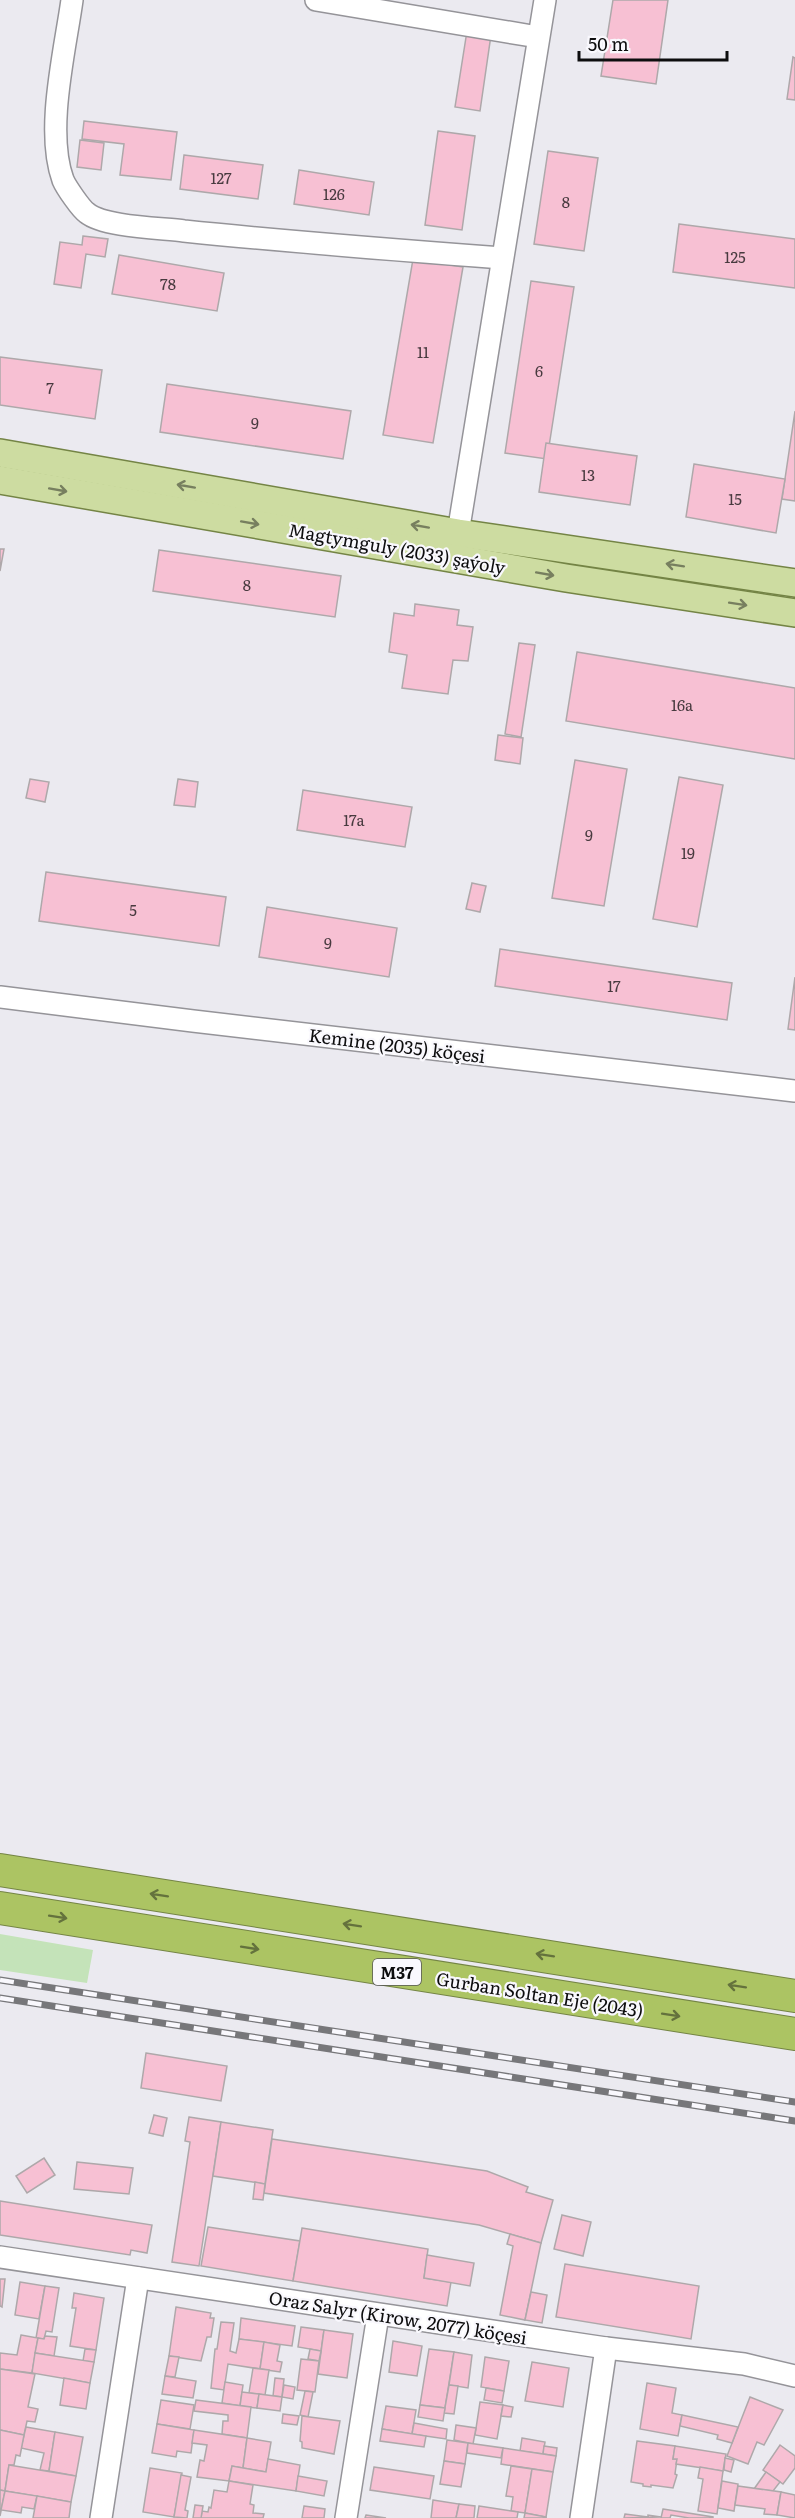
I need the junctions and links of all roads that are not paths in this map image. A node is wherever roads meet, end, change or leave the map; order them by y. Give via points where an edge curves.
1 (72, 0) edge
2 (316, 0) edge
3 (545, 0) edge
4 (538, 37) junction
5 (502, 258) junction
6 (0, 453) edge
7 (0, 480) edge
8 (458, 533) junction
9 (795, 583) edge
10 (795, 613) edge
11 (0, 997) edge
12 (795, 1091) edge
13 (0, 1870) edge
14 (0, 1908) edge
15 (795, 1995) edge
16 (795, 2034) edge
17 (0, 2257) edge
18 (138, 2278) junction
19 (378, 2314) junction
20 (606, 2348) junction
21 (795, 2376) edge
22 (100, 2518) edge
23 (346, 2518) edge
24 (582, 2518) edge

1 - 5 street via 56,118 57,152 64,182 86,213 108,222 162,228
2 - 4 street
3 - 4 street
4 - 5 street
5 - 8 street
8 -> 6 main road, Magtymguly (2033) şaýoly
7 -> 10 main road, Magtymguly (2033) şaýoly via 566,578
9 -> 8 main road, Magtymguly (2033) şaýoly
11 - 12 street, Kemine (2035) köçesi
15 -> 13 highway, M37
14 -> 16 highway, Gurban Soltan Eje (2043) / M37
17 - 18 street, Oraz Salyr (Kirow, 2077) köçesi
18 - 19 street, Oraz Salyr (Kirow, 2077) köçesi
18 - 22 street
19 - 20 street, Oraz Salyr (Kirow, 2077) köçesi
19 - 23 street
20 - 21 street, Oraz Salyr (Kirow, 2077) köçesi via 744,2364
20 - 24 street

